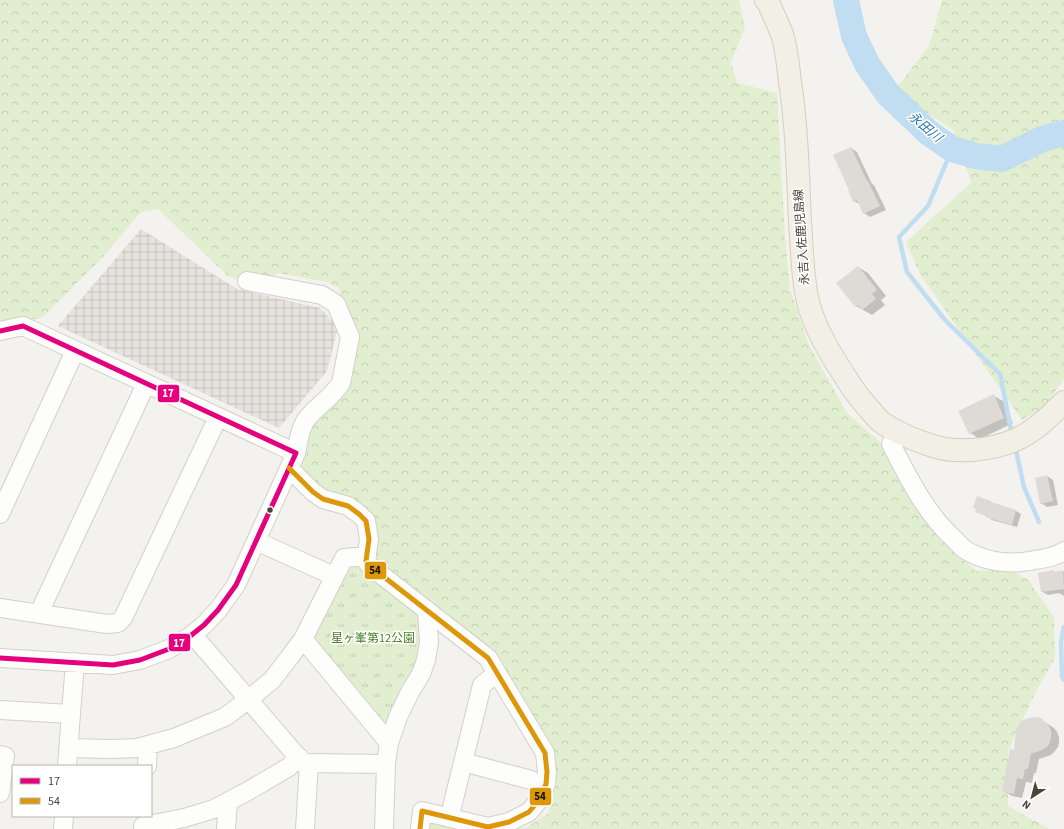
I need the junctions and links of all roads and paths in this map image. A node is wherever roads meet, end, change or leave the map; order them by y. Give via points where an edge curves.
1 (766, 0) edge
2 (247, 281) dead end
3 (0, 331) edge
4 (75, 351) junction
5 (146, 384) junction
6 (1064, 402) edge
7 (218, 417) junction
8 (906, 436) junction
9 (292, 461) junction
10 (0, 514) edge
11 (256, 540) junction
12 (1064, 551) edge
13 (367, 556) junction
14 (334, 576) junction
15 (0, 608) edge
16 (427, 610) junction
17 (39, 614) junction
18 (193, 635) junction
19 (302, 639) junction
20 (0, 658) edge
21 (74, 662) junction
22 (497, 673) junction
23 (248, 700) junction
24 (0, 710) edge
25 (71, 714) junction
26 (389, 743) junction
27 (148, 745) junction
28 (69, 748) junction
29 (0, 755) edge
30 (304, 760) junction
31 (464, 762) junction
32 (386, 764) junction
33 (67, 765) edge
34 (147, 765) edge
35 (531, 780) dead end
36 (0, 793) edge
37 (228, 802) junction
38 (452, 808) dead end
39 (64, 817) edge
40 (144, 824) edge
41 (63, 829) edge
42 (226, 829) edge
43 (305, 829) edge
44 (384, 829) edge
45 (420, 829) edge

1 - 8 main road, 永吉入佐鹿児島線 via 786,49 795,116 803,271 809,304 830,353 862,402 879,420
2 - 9 street via 322,295 336,304 350,337 341,383 305,422
3 - 4 street via 23,326
4 - 5 street
4 - 10 street
5 - 7 street
5 - 17 street
6 - 8 main road, 永吉入佐鹿児島線 via 1050,416 1016,440 982,449 952,450
7 - 9 street
7 - 17 street via 123,618 118,623 107,624
8 - 12 street via 890,444 924,503 946,532 964,548 988,560 1020,562 1057,556
9 - 11 street
9 - 13 street via 313,492 323,499 348,506 366,522 369,539
11 - 14 street
11 - 18 street via 236,585 218,610
13 - 14 street via 344,558
13 - 16 street via 366,561 370,566
14 - 19 street
15 - 17 street
16 - 22 street via 488,658
16 - 26 street via 429,642 426,660 398,717
18 - 21 street via 169,649 140,660 113,665
18 - 23 street
19 - 23 street via 272,680
19 - 26 street
20 - 21 street
21 - 25 street
22 - 31 street via 482,685
22 - 45 street via 545,753 546,784 539,800 529,812 509,822 488,827 422,811
23 - 27 street via 225,717 174,738
23 - 30 street
24 - 25 street
25 - 28 street
26 - 32 street
27 - 28 street via 112,749
27 - 34 street
28 - 33 street
29 - 36 street via 4,756
30 - 32 street
30 - 37 street
30 - 43 street
31 - 35 street
31 - 38 street
32 - 44 street
37 - 40 street via 184,818
37 - 42 street
39 - 41 street

